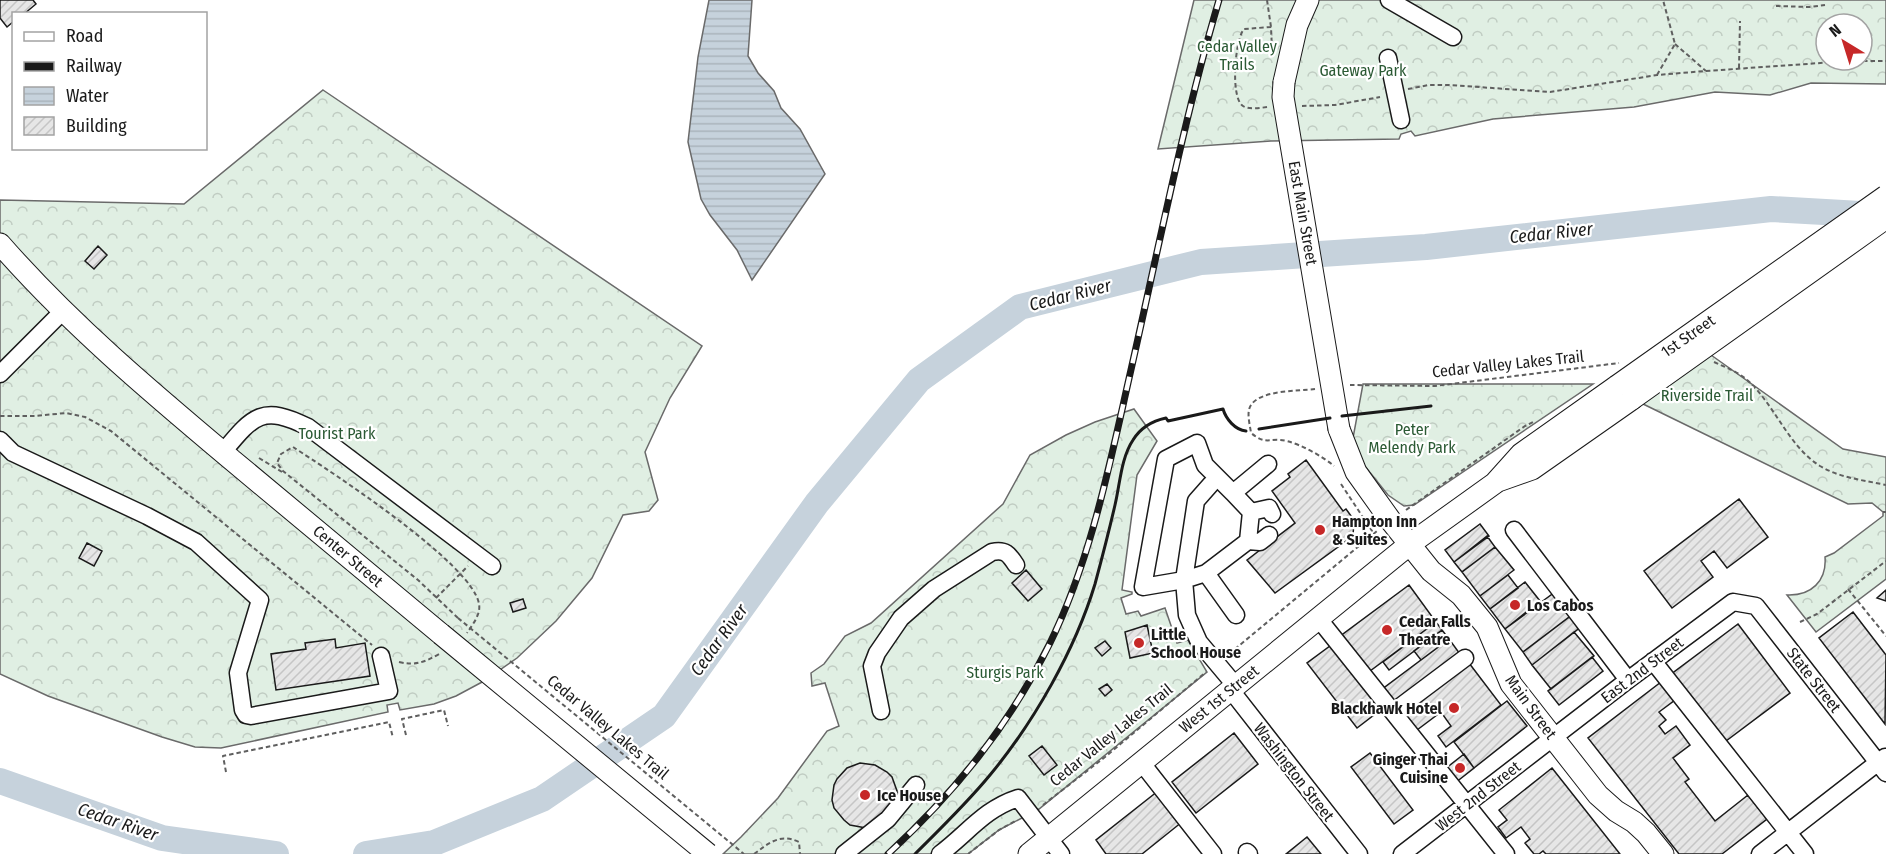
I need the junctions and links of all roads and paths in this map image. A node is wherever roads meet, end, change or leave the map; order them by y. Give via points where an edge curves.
1 (1267, 0) edge
2 (1308, 0) edge
3 (1389, 0) edge
4 (1663, 0) edge
5 (1825, 5) dead end
6 (1776, 6) dead end
7 (1740, 21) dead end
8 (1266, 27) dead end
9 (1271, 27) dead end
10 (1453, 37) dead end
11 (1675, 44) junction
12 (1388, 58) dead end
13 (1886, 61) edge
14 (1739, 68) junction
15 (1706, 71) junction
16 (1657, 75) junction
17 (1394, 93) junction
18 (1295, 106) dead end
19 (1275, 107) dead end
20 (1401, 120) dead end
21 (1886, 196) edge
22 (1886, 218) edge
23 (0, 244) edge
24 (64, 310) junction
25 (1709, 360) dead end
26 (1626, 362) dead end
27 (0, 374) edge
28 (1341, 386) dead end
29 (1318, 389) dead end
30 (1625, 393) junction
31 (1535, 422) dead end
32 (1339, 429) joint
33 (0, 440) edge
34 (223, 452) junction
35 (1268, 464) dead end
36 (1337, 472) dead end
37 (1340, 480) dead end
38 (1211, 484) dead end
39 (1886, 485) edge
40 (1233, 493) junction
41 (1251, 512) junction
42 (1272, 514) dead end
43 (1391, 521) junction
44 (1514, 530) dead end
45 (1374, 534) junction
46 (1269, 535) dead end
47 (1248, 541) junction
48 (1410, 544) junction
49 (1886, 561) edge
50 (1016, 565) dead end
51 (492, 566) dead end
52 (1206, 573) junction
53 (461, 575) dead end
54 (1184, 580) junction
55 (1848, 588) junction
56 (436, 598) dead end
57 (1733, 602) joint
58 (1236, 615) dead end
59 (458, 618) dead end
60 (1318, 618) junction
61 (1800, 622) dead end
62 (1886, 636) edge
63 (381, 656) dead end
64 (1465, 658) dead end
65 (1653, 662) junction
66 (1217, 663) junction
67 (1628, 680) junction
68 (1233, 687) junction
69 (881, 711) dead end
70 (1393, 712) junction
71 (447, 726) dead end
72 (406, 735) dead end
73 (393, 738) dead end
74 (1553, 738) junction
75 (1141, 762) junction
76 (1883, 764) edge
77 (226, 772) dead end
78 (916, 785) dead end
79 (1467, 804) junction
80 (1029, 813) junction
81 (1788, 832) junction
82 (1055, 846) edge
83 (708, 854) edge
84 (744, 854) edge
85 (754, 854) edge
86 (800, 854) edge
87 (844, 854) edge
88 (940, 854) edge
89 (968, 854) edge
90 (1029, 854) edge
91 (1213, 854) edge
92 (1359, 854) edge
93 (1402, 854) edge
94 (1506, 854) edge
95 (1663, 854) edge
96 (1760, 854) edge
97 (1805, 854) edge

1 - 9 path
2 - 32 main road, East Main Street, bridge via 1298,26 1283,97
3 - 10 street
4 - 11 path
5 - 6 path
7 - 14 path
8 - 19 path via 1240,33 1236,91 1244,106
11 - 15 path
11 - 16 path
12 - 17 street
13 - 14 path
14 - 15 path
15 - 16 path
16 - 17 path via 1550,92 1430,85
17 - 18 path via 1335,105
17 - 20 street
21 - 30 main road, 1st Street, bridge
22 - 30 main road, 1st Street, bridge
23 - 24 main road, Center Street
24 - 27 street
24 - 34 main road, Center Street via 156,397
25 - 39 path via 1734,370 1748,381 1803,453 1819,465 1844,476
26 - 28 path, Cedar Valley Lakes Trail via 1435,386
29 - 36 path via 1258,398 1250,406 1251,433 1261,442 1287,442 1326,459
30 - 48 main road, 1st Street via 1532,469 1495,483
31 - 43 path, Cedar Valley Lakes Trail
32 - 43 main road, Main Street via 1356,472
33 - 63 street via 13,453 195,542 260,600 238,673 246,715 390,695
34 - 51 street via 254,419 269,414 288,417
34 - 83 main road, Center Street, bridge
35 - 40 street
37 - 45 path
38 - 54 street, Washington Street via 1196,501
40 - 41 street
40 - 54 street via 1205,465 1197,443 1166,459 1143,587
41 - 42 street via 1269,508
41 - 47 street
43 - 45 path, Cedar Valley Lakes Trail
43 - 48 main road, Main Street
44 - 67 street
45 - 66 path, Cedar Valley Lakes Trail
46 - 47 street via 1260,542
47 - 52 street
48 - 60 main road, West 1st Street
48 - 74 main road, Main Street via 1487,627 1510,684
49 - 55 path
50 - 69 street via 1008,553 992,552 934,589 901,618 872,666
52 - 54 street
52 - 58 street
53 - 56 path
54 - 66 street, Washington Street via 1186,615 1199,642
55 - 61 path via 1817,614
55 - 62 path
57 - 65 street, East 2nd Street
57 - 76 street, State Street via 1756,606
59 - 84 path, Cedar Valley Lakes Trail, bridge
60 - 68 main road, West 1st Street
60 - 70 street
64 - 70 street
65 - 67 street, East 2nd Street
65 - 81 street
66 - 68 street, Washington Street
66 - 80 path, Cedar Valley Lakes Trail via 1105,758
67 - 74 street, East 2nd Street
68 - 75 main road, West 1st Street
68 - 92 street, Washington Street
70 - 79 street
71 - 72 path via 444,710 402,719
73 - 77 path via 389,722 223,756
74 - 79 street, West 2nd Street
74 - 95 main road, Main Street via 1598,795 1634,822
75 - 82 main road, West 1st Street
75 - 91 street
76 - 81 street
78 - 87 street via 888,819
79 - 93 street, West 2nd Street
79 - 94 street
80 - 82 street
80 - 88 street via 1018,798 1001,803
80 - 89 path, Cedar Valley Lakes Trail
81 - 96 street
81 - 97 street
82 - 90 main road, West 1st Street
85 - 86 path via 778,838 789,837 799,842

